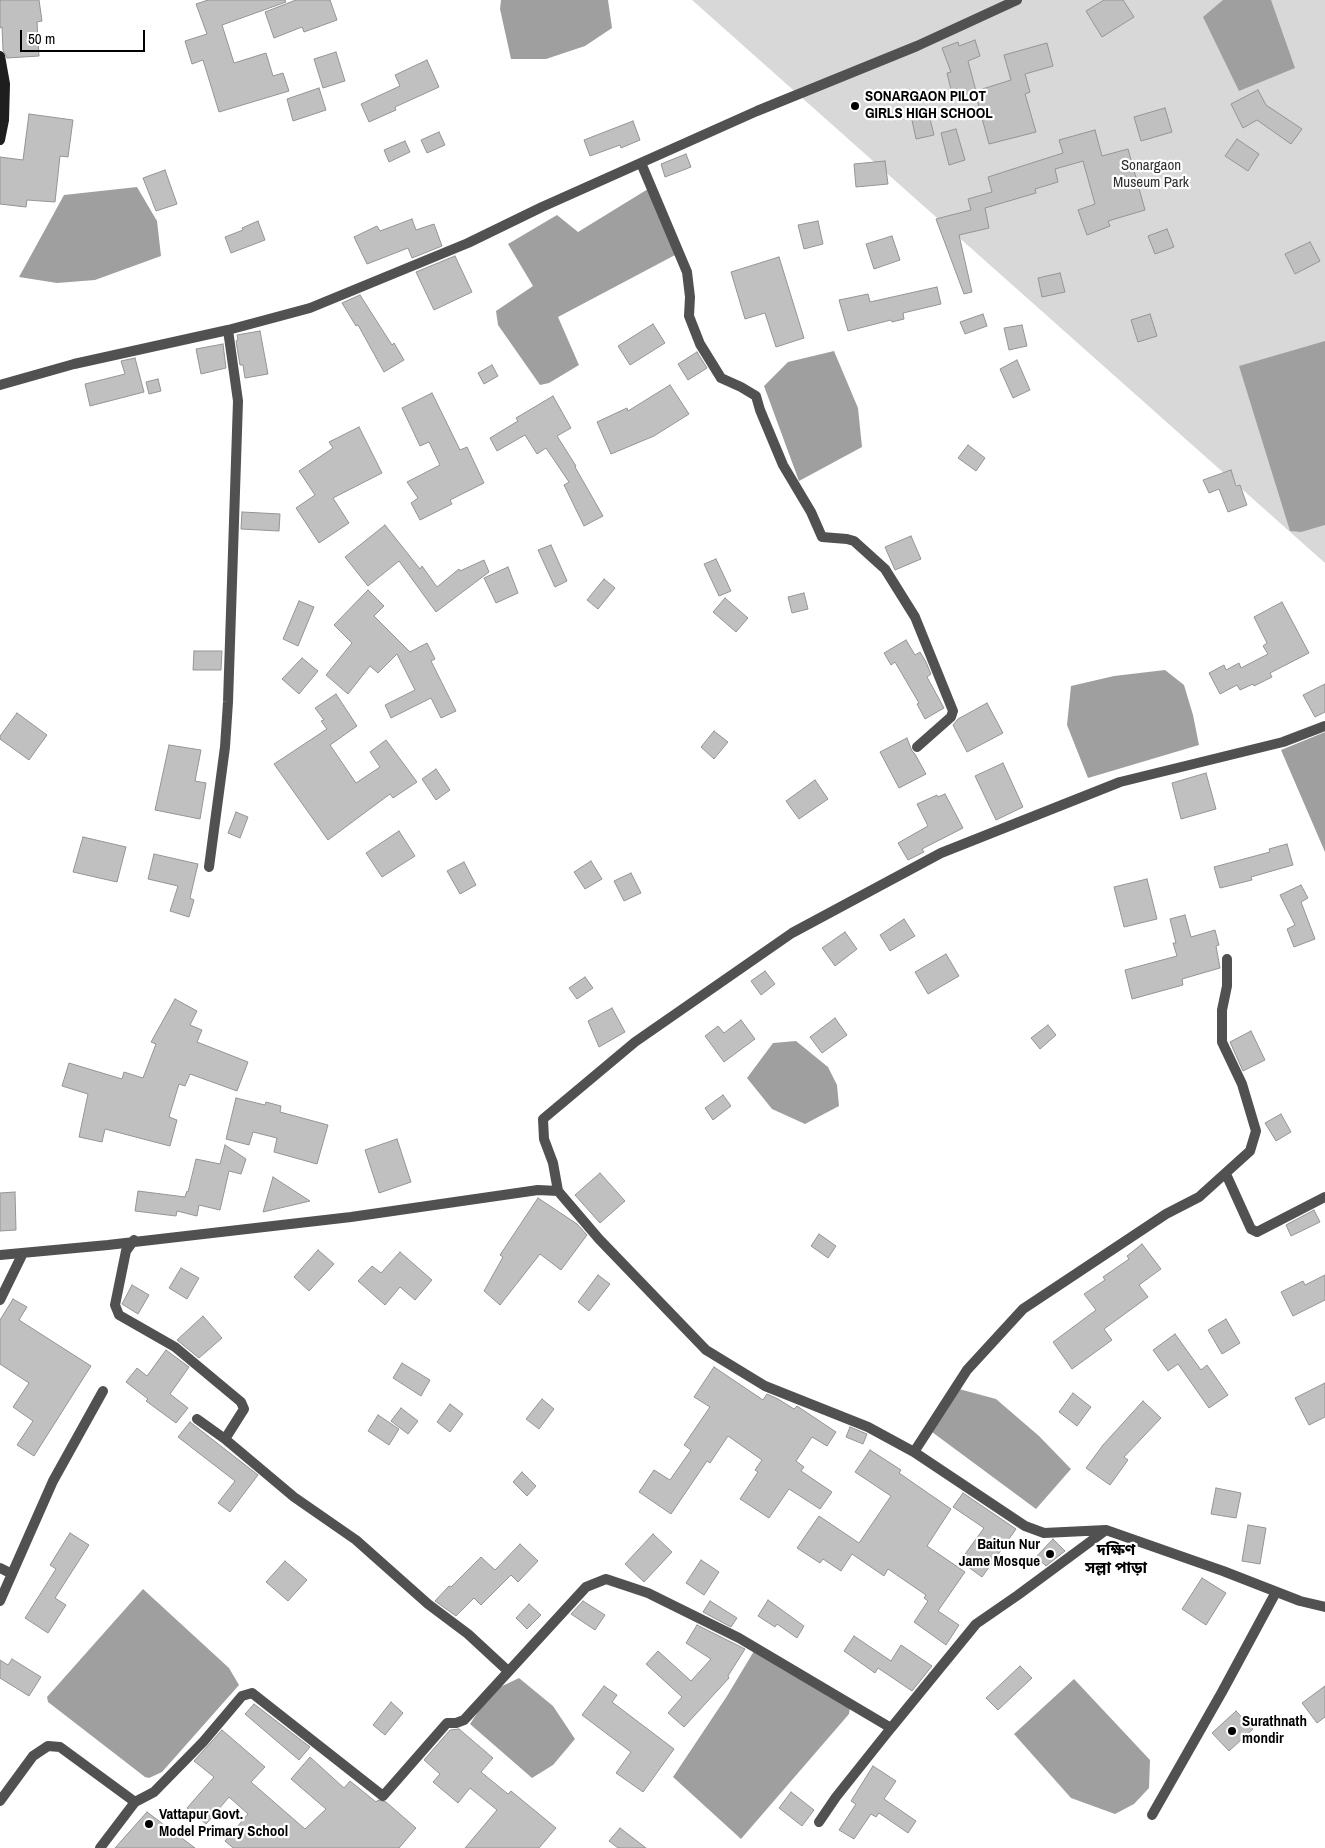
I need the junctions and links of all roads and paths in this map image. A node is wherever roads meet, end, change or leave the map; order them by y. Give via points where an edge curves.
1 (1017, 0) edge
2 (995, 5) edge
3 (0, 56) edge
4 (0, 140) edge
5 (640, 163) junction
6 (228, 330) junction
7 (0, 385) edge
8 (1325, 726) edge
9 (917, 747) dead end
10 (209, 867) dead end
11 (1227, 959) dead end
12 (1226, 1174) junction
13 (558, 1191) junction
14 (1325, 1197) edge
15 (134, 1240) junction
16 (23, 1253) junction
17 (0, 1255) edge
18 (0, 1300) edge
19 (103, 1392) dead end
20 (197, 1419) dead end
21 (225, 1439) junction
22 (914, 1452) junction
23 (1106, 1530) junction
24 (0, 1568) edge
25 (12, 1574) junction
26 (1276, 1592) junction
27 (0, 1601) edge
28 (1325, 1608) edge
29 (508, 1671) junction
30 (890, 1728) junction
31 (0, 1801) edge
32 (135, 1802) junction
33 (1152, 1815) dead end
34 (819, 1822) dead end
35 (100, 1848) edge

1 - 2 street
2 - 5 street via 917,46
3 - 4 main road via 5,84
5 - 6 street via 381,280 310,308
5 - 9 street via 687,272 689,316 700,344 721,378 756,396 783,465 822,537 854,541 885,569 915,617 953,710 951,717
6 - 7 street via 74,364
6 - 10 street via 238,401 228,702
8 - 13 street via 1283,742 1120,782 941,853 792,933 635,1042 543,1119 544,1139
11 - 12 street via 1222,1042 1242,1084 1256,1131 1250,1152
12 - 14 street via 1251,1229 1257,1232
12 - 22 street via 1199,1197 1166,1214 1023,1309 967,1370
13 - 15 street via 538,1190 351,1217
13 - 22 street via 599,1239 706,1350 765,1386 868,1427
15 - 16 street
15 - 21 street via 126,1251 115,1305 119,1315 175,1347 241,1402 244,1409
16 - 17 street
16 - 18 street
19 - 25 street via 53,1481
20 - 21 street
21 - 29 street via 294,1497 356,1540
22 - 23 street via 1025,1526 1044,1533
23 - 26 street
23 - 30 street via 976,1624
24 - 25 street
25 - 27 street
26 - 28 street
26 - 33 street
29 - 30 street via 586,1587 606,1579 648,1594 739,1638
29 - 32 street via 464,1720 447,1723 383,1796 252,1693 242,1696 154,1792
30 - 34 street
31 - 32 street via 33,1756 48,1746 60,1747
32 - 35 street

